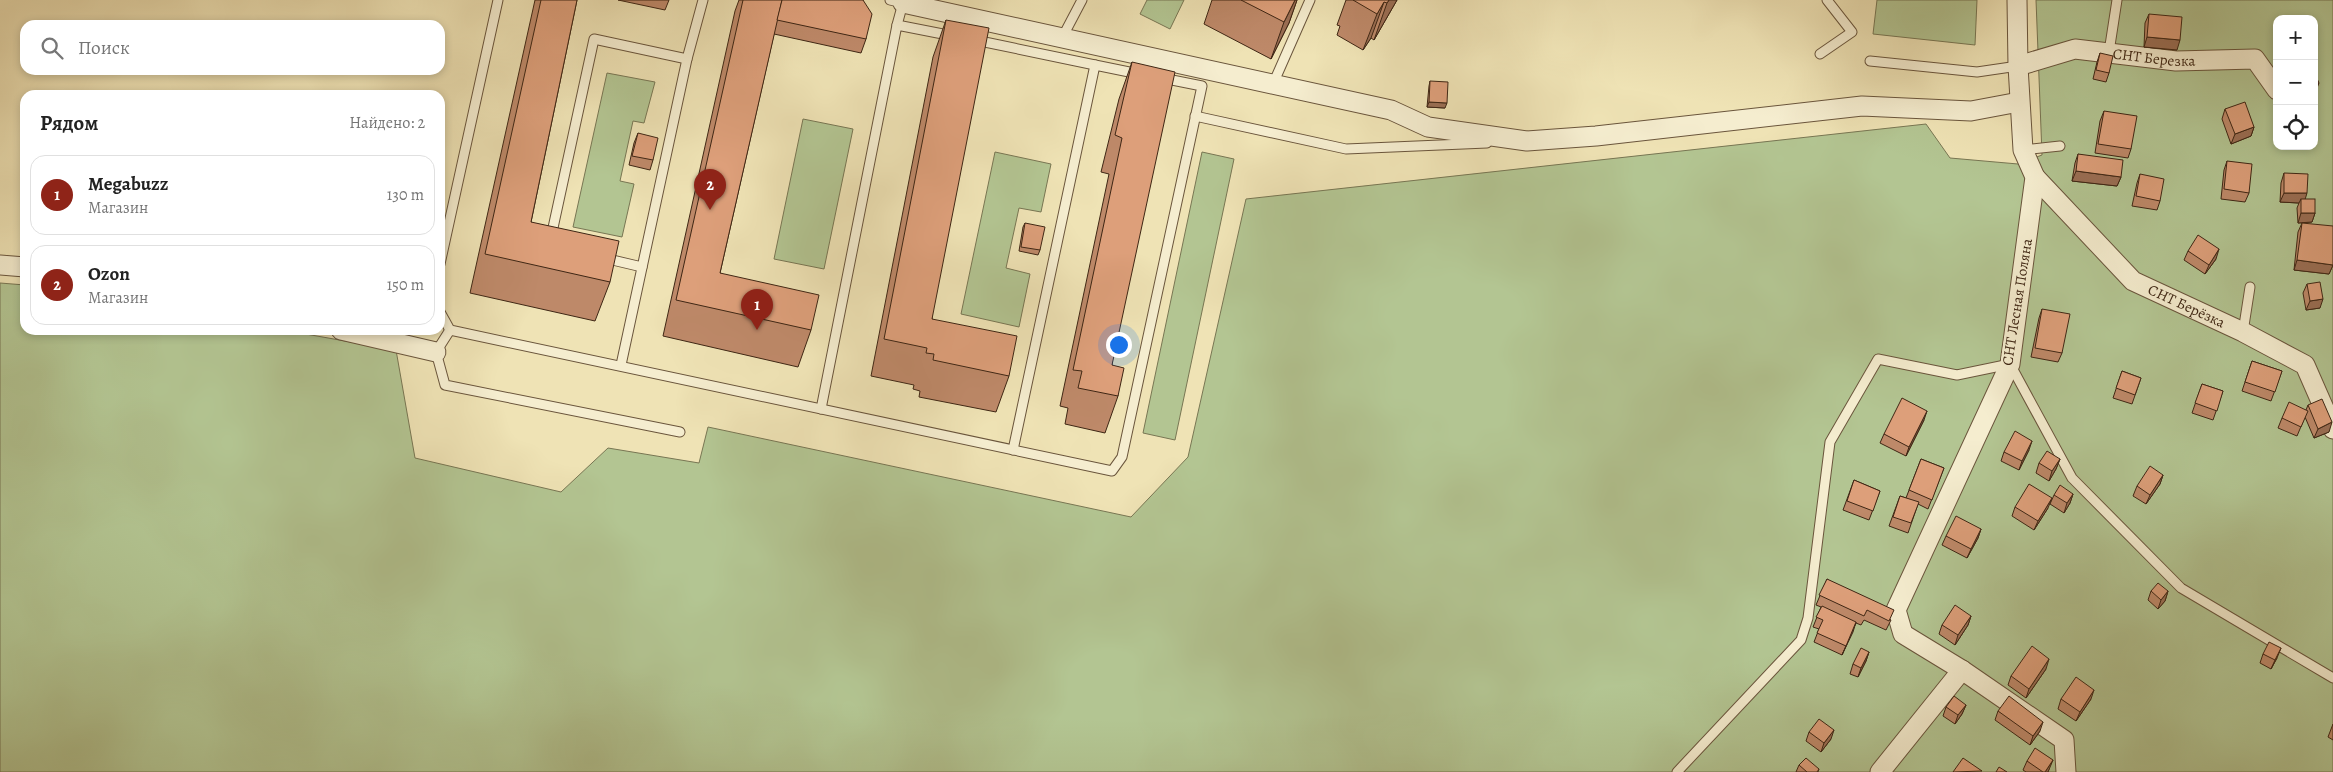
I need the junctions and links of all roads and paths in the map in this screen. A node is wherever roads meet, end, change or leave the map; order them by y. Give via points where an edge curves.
1 (498, 0) edge
2 (703, 0) edge
3 (1082, 0) edge
4 (1310, 0) edge
5 (1828, 0) edge
6 (2017, 0) edge
7 (2117, 0) edge
8 (901, 1) edge
9 (897, 25) junction
10 (1062, 39) junction
11 (2109, 52) junction
12 (1820, 54) dead end
13 (687, 60) junction
14 (1870, 61) dead end
15 (1095, 64) junction
16 (2018, 66) junction
17 (1273, 84) junction
18 (2273, 84) edge
19 (2019, 102) junction
20 (1195, 116) junction
21 (1527, 141) junction
22 (2060, 146) dead end
23 (2023, 150) junction
24 (2035, 177) junction
25 (445, 241) edge
26 (558, 248) edge
27 (596, 256) edge
28 (0, 265) edge
29 (20, 267) edge
30 (642, 267) junction
31 (2250, 287) dead end
32 (445, 321) edge
33 (450, 330) junction
34 (2243, 332) junction
35 (363, 335) edge
36 (436, 352) junction
37 (2010, 364) junction
38 (621, 365) junction
39 (820, 409) junction
40 (2333, 429) edge
41 (680, 432) dead end
42 (1013, 450) junction
43 (1962, 670) junction
44 (2333, 678) edge
45 (1677, 772) edge
46 (1880, 772) edge
47 (2066, 772) edge

1 - 25 lane
2 - 13 lane
3 - 10 lane
4 - 17 lane
5 - 12 lane via 1852,32
6 - 16 street
7 - 11 lane
8 - 9 lane
8 - 10 street
9 - 15 lane
9 - 39 lane
10 - 17 street
11 - 16 street, СНТ Березка via 2075,49
11 - 18 street, СНТ Березка via 2176,60 2255,59
13 - 26 lane via 594,39 549,245
13 - 30 lane
14 - 16 lane via 1977,72
15 - 20 lane via 1202,86
15 - 42 lane
16 - 19 street
17 - 21 street via 1392,110 1428,127
19 - 21 street via 1971,111 1862,106
19 - 23 street
20 - 21 lane via 1346,149
20 - 42 lane via 1122,457 1112,471
22 - 23 lane
23 - 24 street
24 - 34 street, СНТ Берёзка via 2133,282
24 - 37 street, СНТ Лесная Поляна
27 - 30 lane
28 - 29 street
30 - 38 lane
31 - 34 lane
32 - 33 lane
33 - 36 lane
33 - 38 lane
34 - 40 street, СНТ Берёзка via 2305,365
35 - 36 street
36 - 41 lane via 445,385
37 - 43 street, СНТ Лесная Поляна via 1896,610 1902,634
37 - 44 lane via 2072,478 2181,588
37 - 45 lane via 1957,375 1878,359 1830,442 1808,618 1800,640
38 - 39 lane
39 - 42 lane
43 - 46 street
43 - 47 street, СНТ Лесная Поляна via 2064,740

